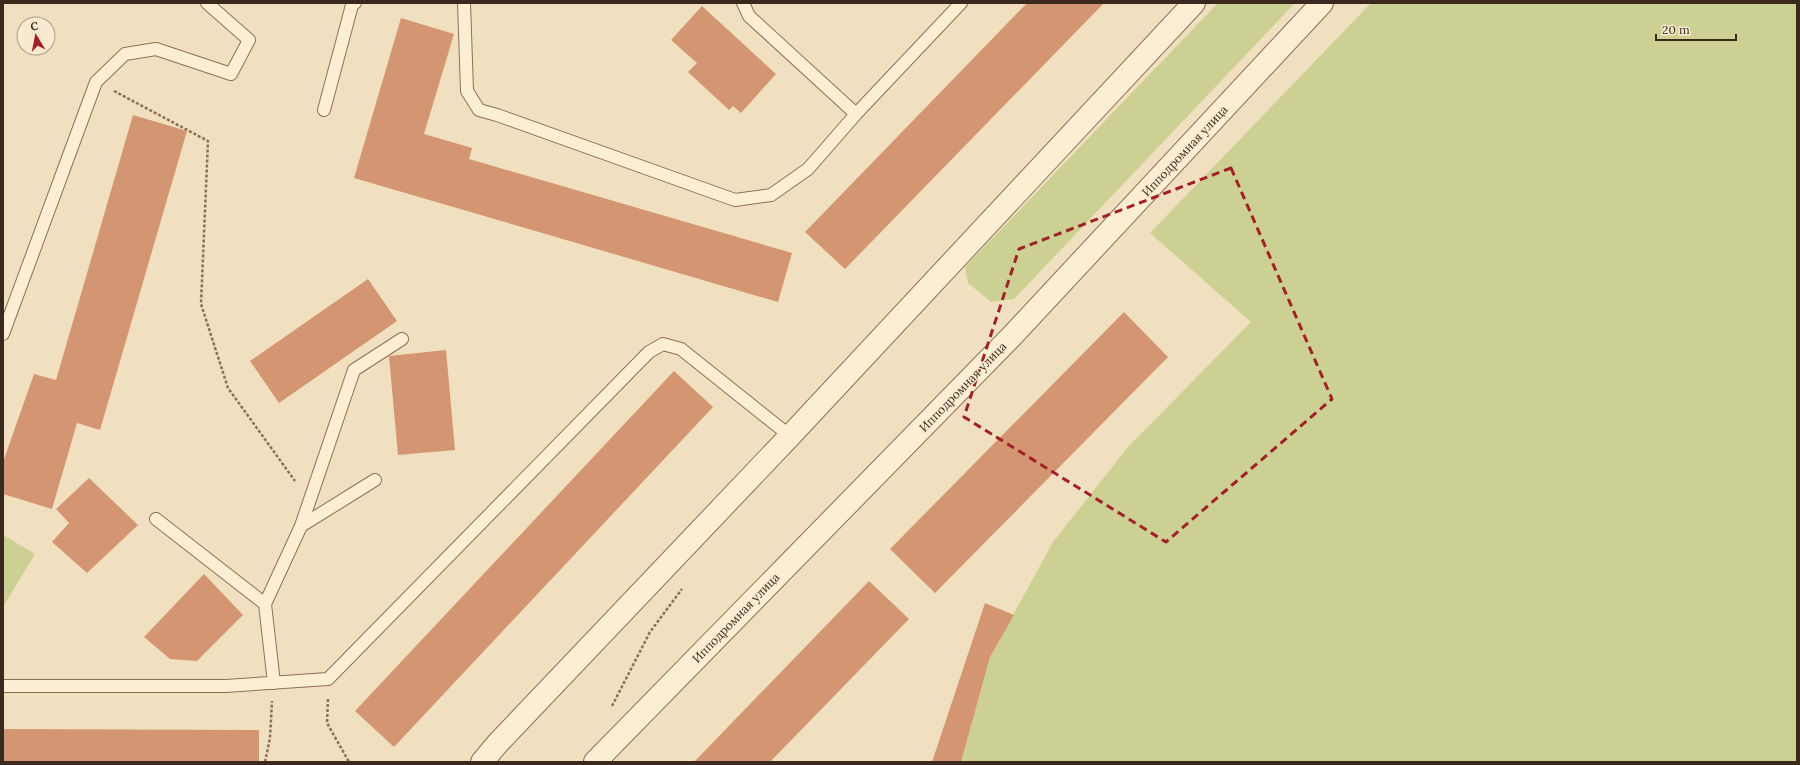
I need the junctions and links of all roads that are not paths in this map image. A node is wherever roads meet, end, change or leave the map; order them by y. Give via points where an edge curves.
1 (207, 3) edge
2 (355, 3) edge
3 (464, 3) edge
4 (743, 3) edge
5 (960, 3) edge
6 (1194, 3) edge
7 (1322, 3) edge
8 (324, 110) dead end
9 (856, 114) junction
10 (3, 334) edge
11 (402, 339) dead end
12 (790, 436) junction
13 (375, 480) dead end
14 (156, 519) dead end
15 (301, 526) junction
16 (265, 604) junction
17 (274, 683) junction
18 (3, 686) edge
19 (484, 761) edge
20 (595, 762) edge

1 - 10 lane via 249,40 231,74 156,49 125,54 96,82
2 - 8 lane via 352,5
3 - 9 lane via 467,91 479,110 735,200 771,195 808,169
4 - 9 lane via 749,16
5 - 9 lane
6 - 12 street
7 - 20 street, Ипподромная улица via 1011,337
11 - 15 lane via 354,370
12 - 17 lane via 681,349 662,344 649,352 328,679
12 - 19 street
13 - 15 lane
14 - 16 lane
15 - 16 lane
16 - 17 lane
17 - 18 lane via 226,686

